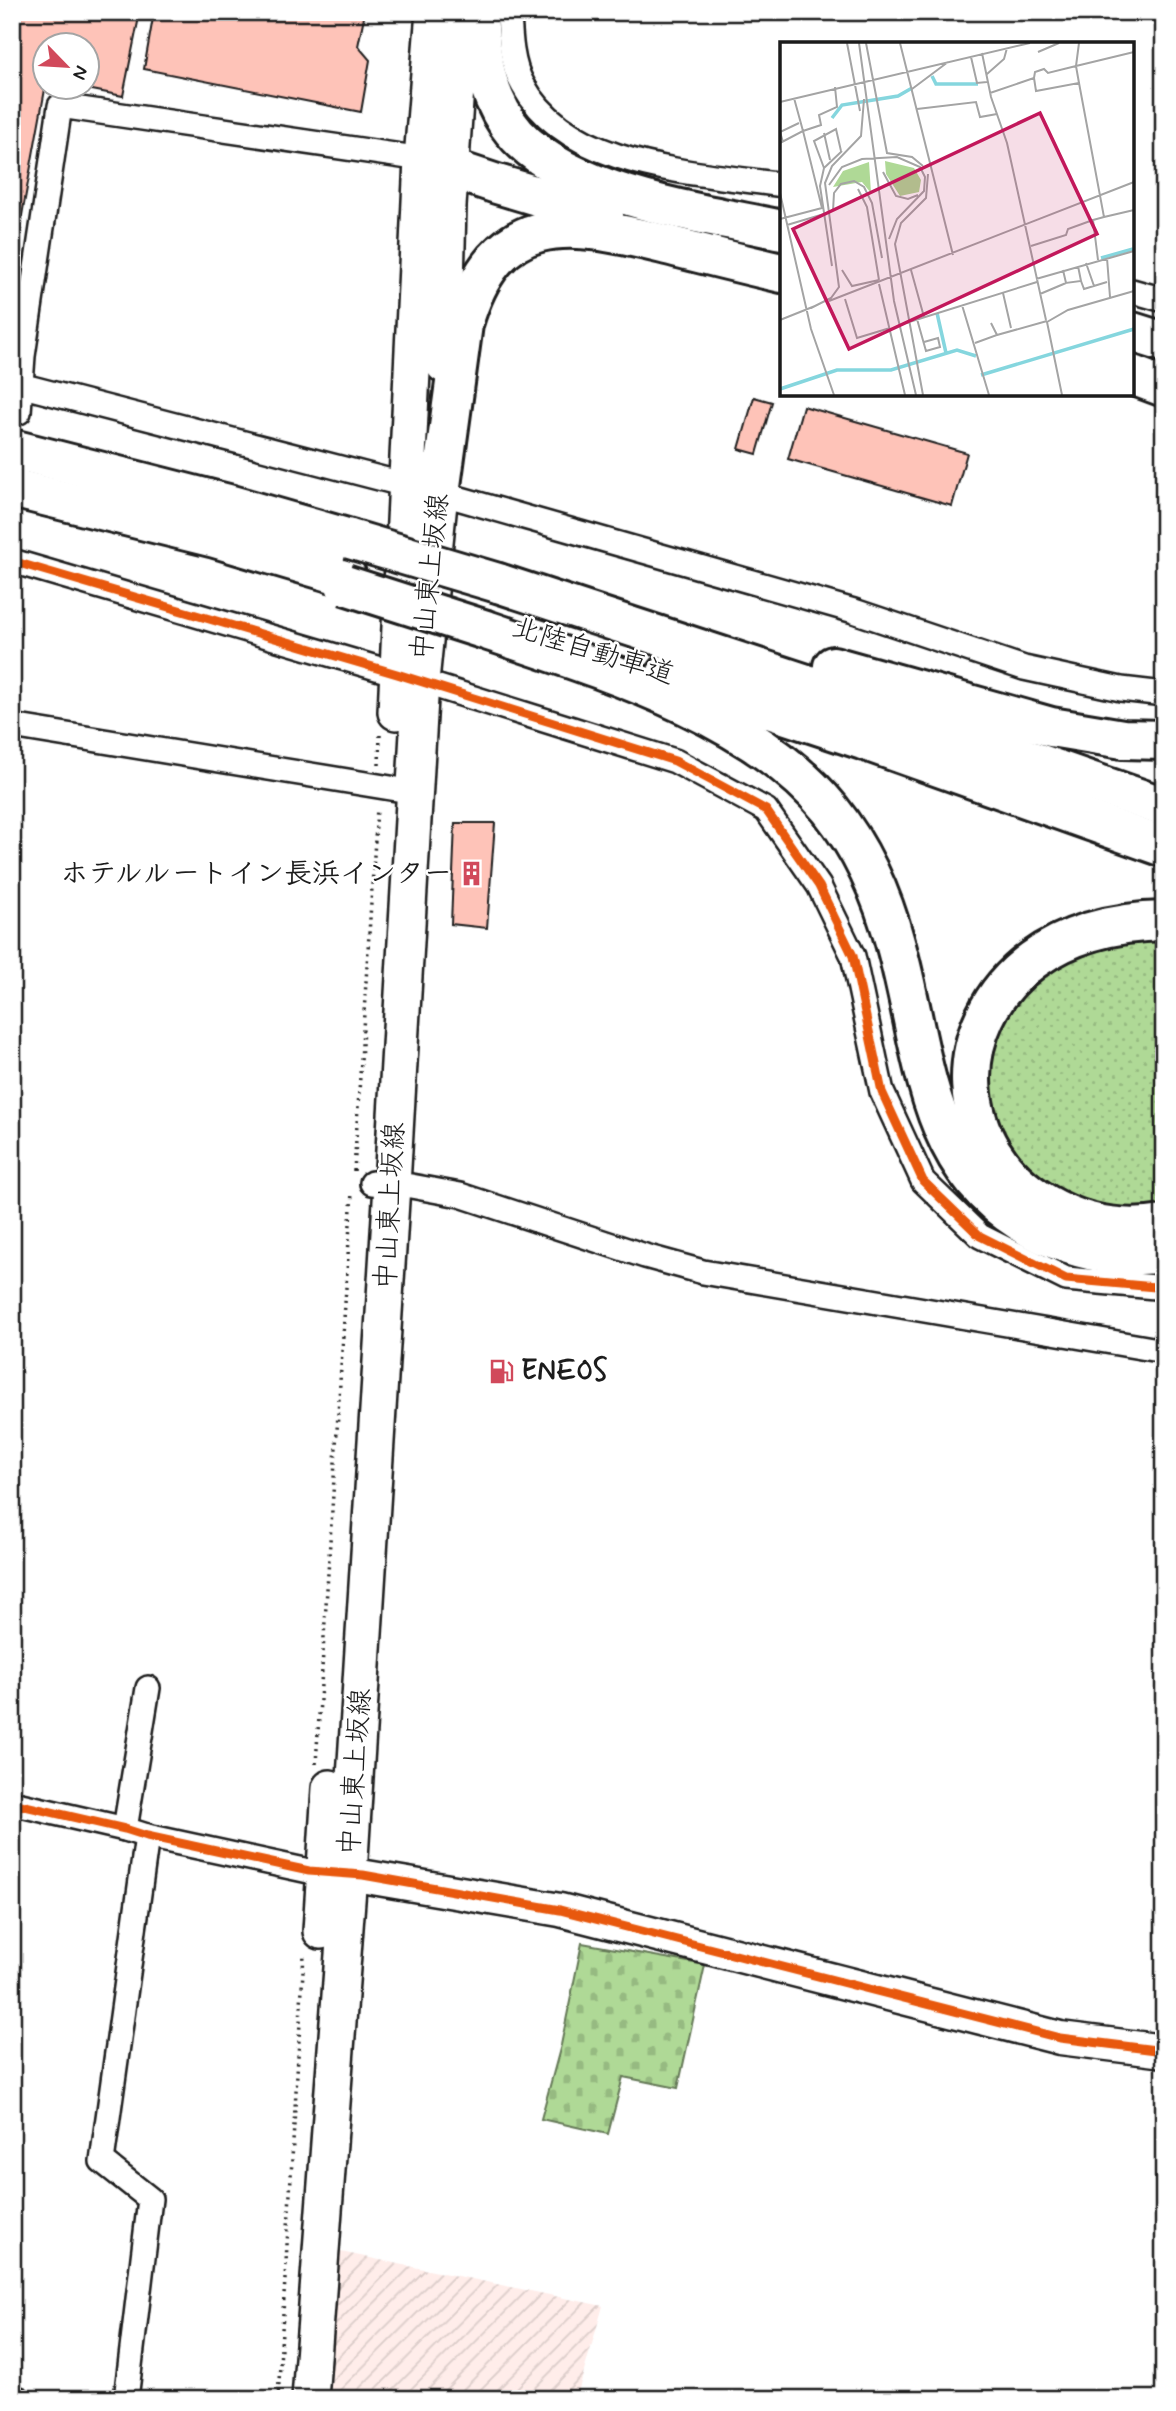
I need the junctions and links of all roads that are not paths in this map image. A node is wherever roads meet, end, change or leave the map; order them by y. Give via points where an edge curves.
1 (434, 12) edge
2 (461, 12) edge
3 (478, 12) edge
4 (509, 12) edge
5 (441, 161) junction
6 (780, 185) edge
7 (609, 189) junction
8 (780, 230) edge
9 (780, 270) edge
10 (780, 271) edge
11 (1134, 292) edge
12 (1164, 300) edge
13 (1134, 333) edge
14 (1164, 342) edge
15 (16, 384) edge
16 (19, 412) dead end
17 (12, 449) edge
18 (12, 488) edge
19 (424, 489) junction
20 (12, 561) edge
21 (493, 602) junction
22 (409, 677) junction
23 (1164, 694) edge
24 (12, 726) edge
25 (1164, 740) edge
26 (395, 788) junction
27 (1164, 807) edge
28 (1164, 847) edge
29 (1164, 921) edge
30 (368, 1183) junction
31 (1164, 1225) edge
32 (1164, 1253) edge
33 (1164, 1285) edge
34 (1164, 1351) edge
35 (148, 1688) dead end
36 (12, 1803) edge
37 (125, 1829) junction
38 (147, 1836) junction
39 (337, 1873) junction
40 (1164, 2051) edge
41 (12, 2397) edge
42 (19, 2399) edge
43 (126, 2399) edge
44 (287, 2399) edge
45 (310, 2399) edge

1 - 5 main road, 中山東上坂線
2 - 5 main road, 中山東上坂線
3 - 7 highway via 485,74 510,126 549,162
4 - 6 street via 521,83 536,107 564,130 645,165
5 - 7 highway via 499,157
5 - 9 highway
5 - 15 street via 60,106
5 - 19 main road, 中山東上坂線
7 - 8 highway via 682,210
10 - 19 highway via 592,228 549,229 517,240 494,260 469,305
11 - 12 street
13 - 14 highway
15 - 16 street
15 - 19 street
17 - 21 highway, 北陸自動車道, bridge via 405,555
18 - 21 highway, bridge via 346,581
19 - 22 main road, 中山東上坂線
19 - 23 street via 854,611 1024,668
20 - 22 street
21 - 25 highway via 696,627 1014,718 1085,734
21 - 27 highway, 北陸自動車道 via 883,709
21 - 28 highway, 北陸自動車道
21 - 32 highway via 626,680 751,741 806,783 849,835 883,904 931,1096 962,1165 1006,1212 1061,1242 1119,1255
22 - 26 main road, 中山東上坂線
22 - 33 street via 675,761 766,810 819,886 853,956 882,1092 923,1181 980,1236 1066,1279
24 - 26 street
26 - 30 main road, 中山東上坂線
29 - 31 highway via 1082,934 1032,961 992,1004 979,1030 970,1078 977,1122 986,1143 1000,1165 1033,1197 1057,1211 1105,1226
30 - 34 street via 411,1185 460,1195 703,1272
30 - 39 main road, 中山東上坂線
35 - 37 street
36 - 37 street
37 - 38 street
38 - 39 street
38 - 43 street via 102,2161 150,2199
39 - 40 street via 560,1910 1060,2038
39 - 44 main road, 中山東上坂線 via 307,2138
39 - 45 main road, 中山東上坂線
41 - 42 street

